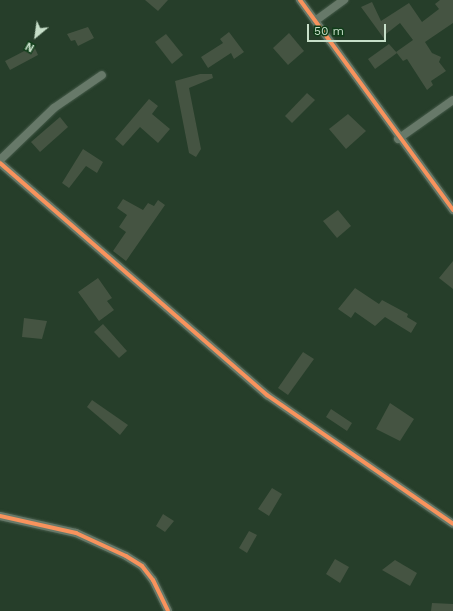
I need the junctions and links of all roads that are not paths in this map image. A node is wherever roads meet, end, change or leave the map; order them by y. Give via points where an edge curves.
1 (300, 0) edge
2 (344, 0) edge
3 (315, 21) junction
4 (102, 75) dead end
5 (453, 100) edge
6 (398, 139) junction
7 (0, 162) edge
8 (453, 210) edge
9 (0, 516) edge
10 (453, 524) edge
11 (167, 610) edge

1 - 3 street
2 - 3 street
3 - 6 street
4 - 7 street via 54,108
5 - 6 street
6 - 8 street
7 - 10 street via 267,395
9 - 11 street via 76,533 126,556 142,566 153,580

